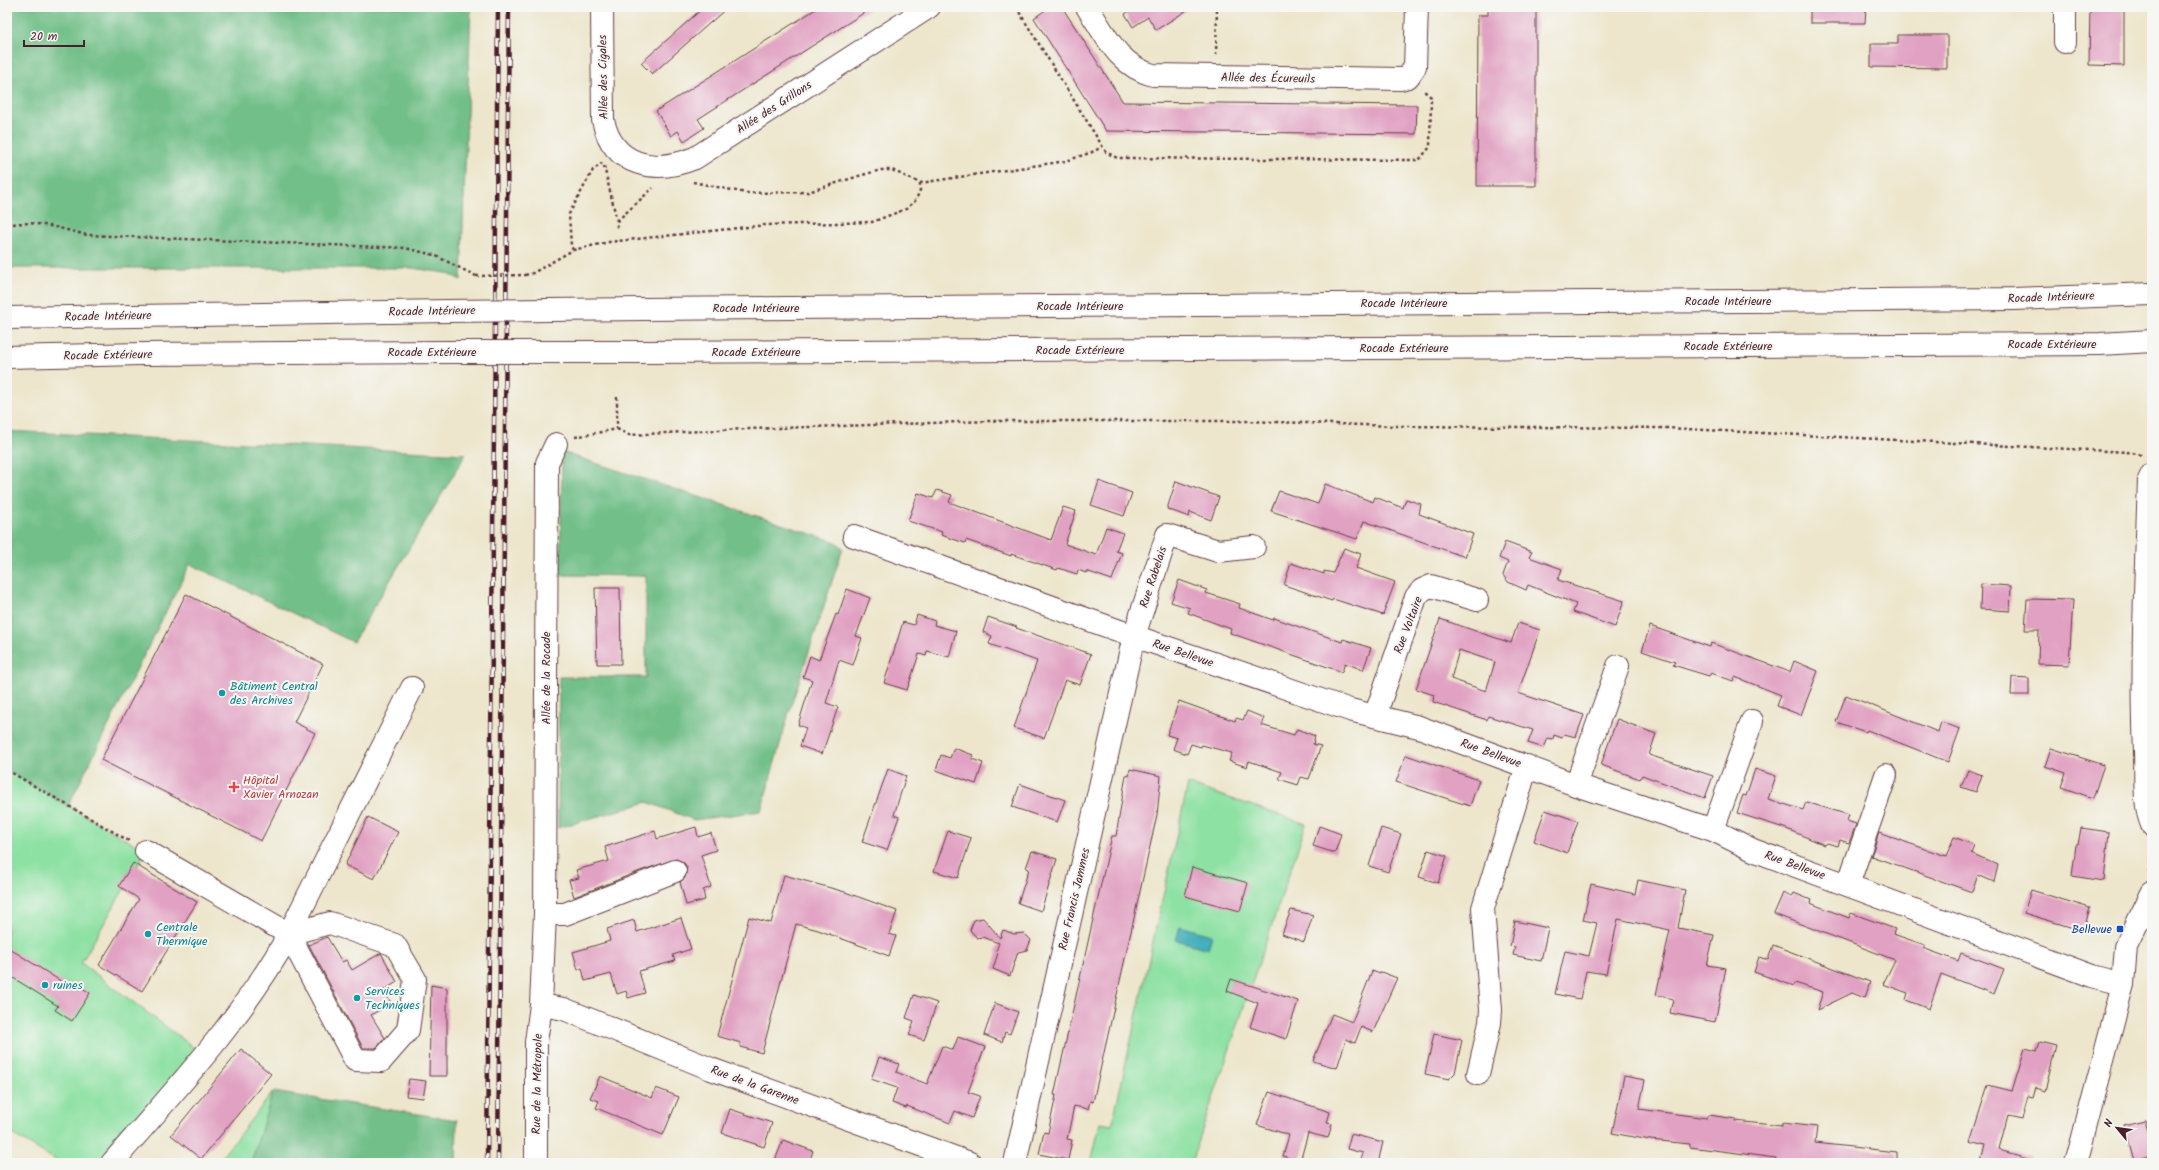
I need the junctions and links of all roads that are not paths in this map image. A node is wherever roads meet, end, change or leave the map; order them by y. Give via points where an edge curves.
1 (602, 7) edge
2 (929, 7) edge
3 (1087, 7) edge
4 (1417, 7) edge
5 (2065, 7) edge
6 (2064, 42) dead end
7 (608, 154) joint
8 (2152, 294) edge
9 (7, 318) edge
10 (2152, 341) edge
11 (7, 357) edge
12 (556, 444) road end
13 (2150, 465) edge
14 (854, 536) dead end
15 (1254, 547) dead end
16 (1477, 600) dead end
17 (1134, 636) junction
18 (1618, 666) dead end
19 (412, 688) dead end
20 (1375, 716) junction
21 (1752, 721) dead end
22 (1527, 766) junction
23 (1886, 775) dead end
24 (1576, 784) junction
25 (2152, 824) edge
26 (1713, 830) junction
27 (146, 851) road end
28 (675, 871) dead end
29 (1848, 885) junction
30 (2152, 893) edge
31 (545, 914) junction
32 (2152, 918) edge
33 (289, 934) junction
34 (2123, 984) junction
35 (541, 1005) junction
36 (1478, 1074) dead end
37 (112, 1163) edge
38 (536, 1163) edge
39 (970, 1163) edge
40 (1015, 1163) edge
41 (2076, 1163) edge

1 - 7 main road, Allée des Cigales via 603,120
2 - 7 main road, Allée des Grillons via 712,148 679,164 652,165 636,162 621,154
3 - 4 main road, Allée des Écureuils via 1119,56 1140,72 1165,76 1401,79 1408,76 1415,67
5 - 6 main road
8 - 9 main road, Rocade Intérieure, bridge via 2014,299 643,309
10 - 11 main road, Rocade Extérieure, bridge via 2092,344 449,352
12 - 31 main road, Allée de la Rocade via 547,463
13 - 25 main road via 2142,698 2146,784 2149,818
14 - 17 main road, Rue Bellevue
15 - 17 main road, Rue Rabelais via 1218,551 1167,535
16 - 20 main road, Rue Voltaire via 1432,586 1422,590 1416,597
17 - 20 main road, Rue Bellevue via 1350,710
17 - 40 main road, Rue Francis Jammes
18 - 24 main road
19 - 33 main road
20 - 22 main road, Rue Bellevue via 1419,727
21 - 26 main road
22 - 24 main road, Rue Bellevue
22 - 36 main road via 1483,908 1491,1010
23 - 29 main road
24 - 26 main road, Rue Bellevue
26 - 29 main road, Rue Bellevue via 1753,850
27 - 33 main road
28 - 31 main road via 565,914
29 - 34 main road, Rue Bellevue via 2092,976
30 - 34 main road via 2126,946
31 - 35 main road, Allée de la Rocade
32 - 34 main road
33 - 33 main road via 355,1060 381,1061 408,1030 415,979 395,945 330,922
33 - 37 main road via 268,972 205,1056
34 - 41 main road
35 - 38 main road, Rue de la Métropole via 536,1042
35 - 39 main road, Rue de la Garenne via 564,1009 711,1069

